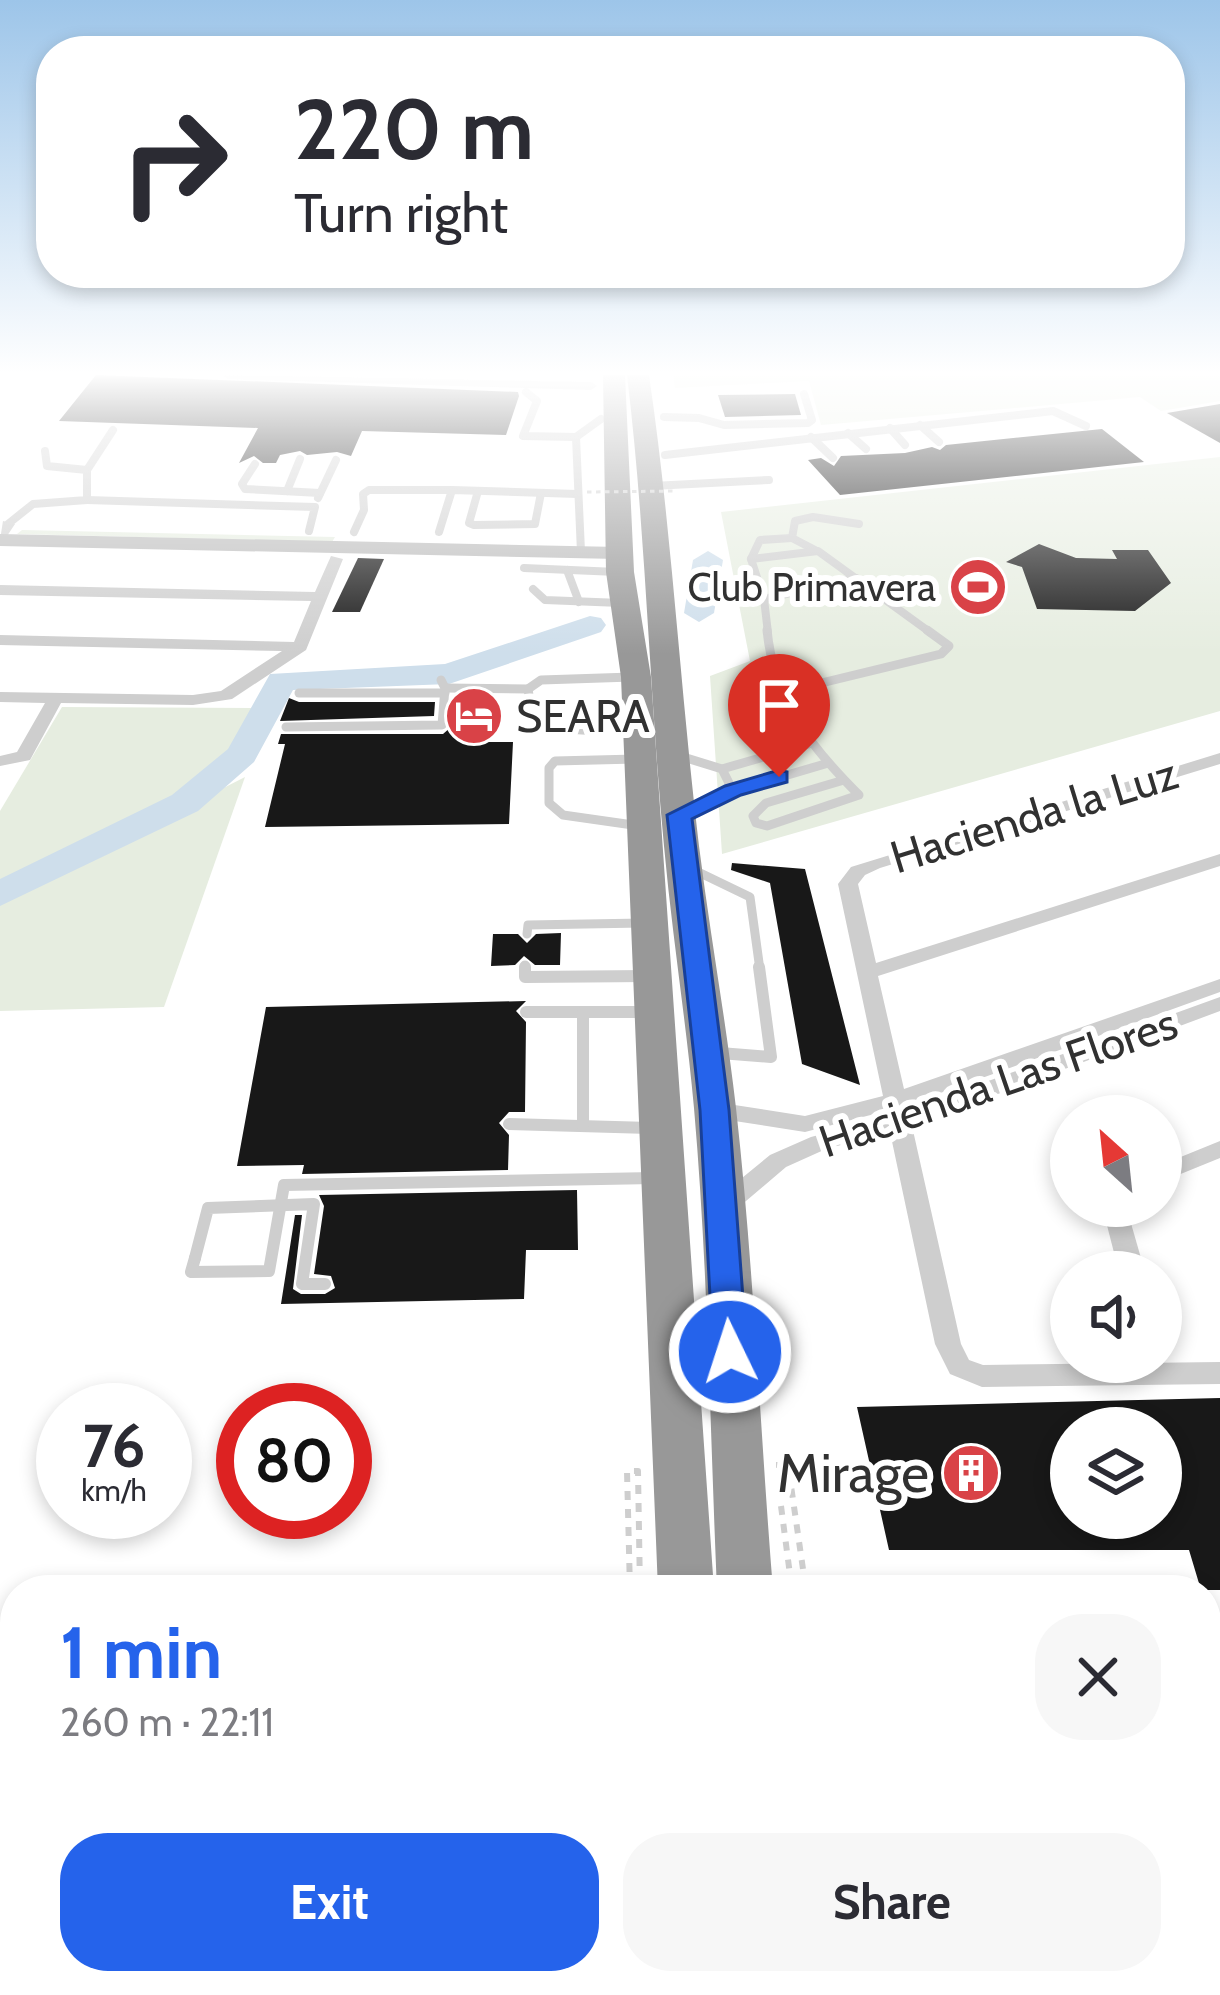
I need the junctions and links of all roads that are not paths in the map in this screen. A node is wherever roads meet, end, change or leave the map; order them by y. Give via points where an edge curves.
1 (68, 468) edge
2 (252, 468) edge
3 (296, 468) edge
4 (333, 468) edge
5 (579, 468) edge
6 (609, 468) edge
7 (659, 468) edge
8 (661, 468) edge
9 (691, 468) edge
10 (87, 470) joint
11 (661, 476) junction
12 (769, 480) dead end
13 (452, 490) junction
14 (287, 491) junction
15 (478, 491) junction
16 (320, 493) junction
17 (541, 493) junction
18 (582, 493) junction
19 (87, 500) junction
20 (315, 507) junction
21 (859, 524) dead end
22 (2, 531) edge
23 (309, 531) junction
24 (440, 532) junction
25 (792, 538) junction
26 (346, 546) junction
27 (818, 551) junction
28 (520, 559) junction
29 (608, 559) junction
30 (751, 559) junction
31 (567, 570) junction
32 (856, 578) junction
33 (0, 590) edge
34 (321, 597) junction
35 (764, 599) junction
36 (579, 602) junction
37 (0, 640) edge
38 (300, 646) junction
39 (636, 677) junction
40 (443, 687) junction
41 (528, 689) junction
42 (779, 693) junction
43 (299, 694) dead end
44 (0, 698) edge
45 (56, 699) junction
46 (530, 712) junction
47 (286, 728) dead end
48 (565, 730) junction
49 (598, 731) dead end
50 (812, 742) junction
51 (657, 757) junction
52 (1220, 758) edge
53 (0, 761) edge
54 (825, 764) junction
55 (722, 769) junction
56 (844, 780) junction
57 (733, 790) junction
58 (660, 820) junction
59 (1220, 860) edge
60 (683, 865) junction
61 (646, 923) junction
62 (527, 934) dead end
63 (525, 965) dead end
64 (870, 972) junction
65 (1220, 985) edge
66 (650, 994) junction
67 (1220, 1004) edge
68 (526, 1012) dead end
69 (583, 1012) junction
70 (704, 1053) junction
71 (715, 1110) junction
72 (900, 1111) junction
73 (509, 1124) dead end
74 (584, 1126) junction
75 (660, 1129) junction
76 (1220, 1149) edge
77 (1182, 1165) edge
78 (663, 1178) junction
79 (722, 1208) junction
80 (325, 1284) dead end
81 (1182, 1369) edge
82 (1220, 1372) edge
83 (1050, 1373) edge
84 (685, 1575) edge
85 (744, 1575) edge

1 - 10 lane
2 - 14 lane via 242,487
3 - 14 lane
4 - 16 lane
5 - 18 lane
6 - 29 highway
7 - 11 highway
8 - 11 highway
9 - 11 lane
10 - 19 lane
11 - 12 lane
11 - 51 highway via 653,544
13 - 15 lane
13 - 24 lane
13 - 26 lane via 365,492
14 - 16 lane
15 - 17 lane
15 - 17 lane via 469,523 507,526 535,524
16 - 20 lane
17 - 18 lane
18 - 29 lane
19 - 20 lane
19 - 22 lane via 33,504
20 - 23 lane
21 - 25 lane via 802,518
22 - 23 street
22 - 26 street
23 - 26 street
24 - 26 street
24 - 29 street
25 - 27 lane
25 - 30 lane via 760,540
26 - 28 street
26 - 34 street
27 - 30 lane
27 - 32 lane
28 - 29 street
28 - 31 lane
28 - 36 lane via 545,600
29 - 31 lane
29 - 36 lane
29 - 39 highway
30 - 35 lane
31 - 36 lane
32 - 35 lane
32 - 42 lane via 948,650
33 - 34 street
34 - 38 street
35 - 42 lane
37 - 38 street
38 - 45 street via 211,699
39 - 41 lane via 541,680
39 - 51 highway
40 - 41 lane
40 - 43 lane
40 - 47 lane via 446,722 436,726
41 - 46 lane
42 - 50 lane
44 - 45 street
45 - 53 street via 24,756
46 - 48 lane via 534,727
46 - 48 lane via 563,715
48 - 49 lane
50 - 54 lane
50 - 55 lane
51 - 55 lane
51 - 58 highway
51 - 58 lane via 562,759 550,764 549,786 550,803 563,815
52 - 64 street, Hacienda la Luz via 873,863 848,884
54 - 56 lane
54 - 57 lane
55 - 57 lane
56 - 56 lane via 858,799 756,823 766,803
57 - 58 lane
58 - 60 highway
58 - 61 highway
59 - 64 street
60 - 70 highway
60 - 70 lane via 750,897 771,1057
61 - 62 lane via 528,925
61 - 66 highway
63 - 66 lane via 525,977
64 - 72 street
65 - 72 street, Hacienda Las Flores
66 - 69 lane
66 - 75 highway
67 - 72 street, Hacienda Las Flores
68 - 69 lane
69 - 74 lane
70 - 71 highway
71 - 72 street, Hacienda Las Flores via 805,1124
71 - 79 highway
72 - 79 street, Hacienda Las Flores via 778,1161
72 - 83 street via 952,1356 982,1376
73 - 74 lane
74 - 75 lane
75 - 78 highway
76 - 77 street
78 - 80 lane, bridge via 284,1184 269,1271 191,1272 208,1208 314,1204 302,1284
78 - 84 highway
79 - 85 highway
81 - 82 street

